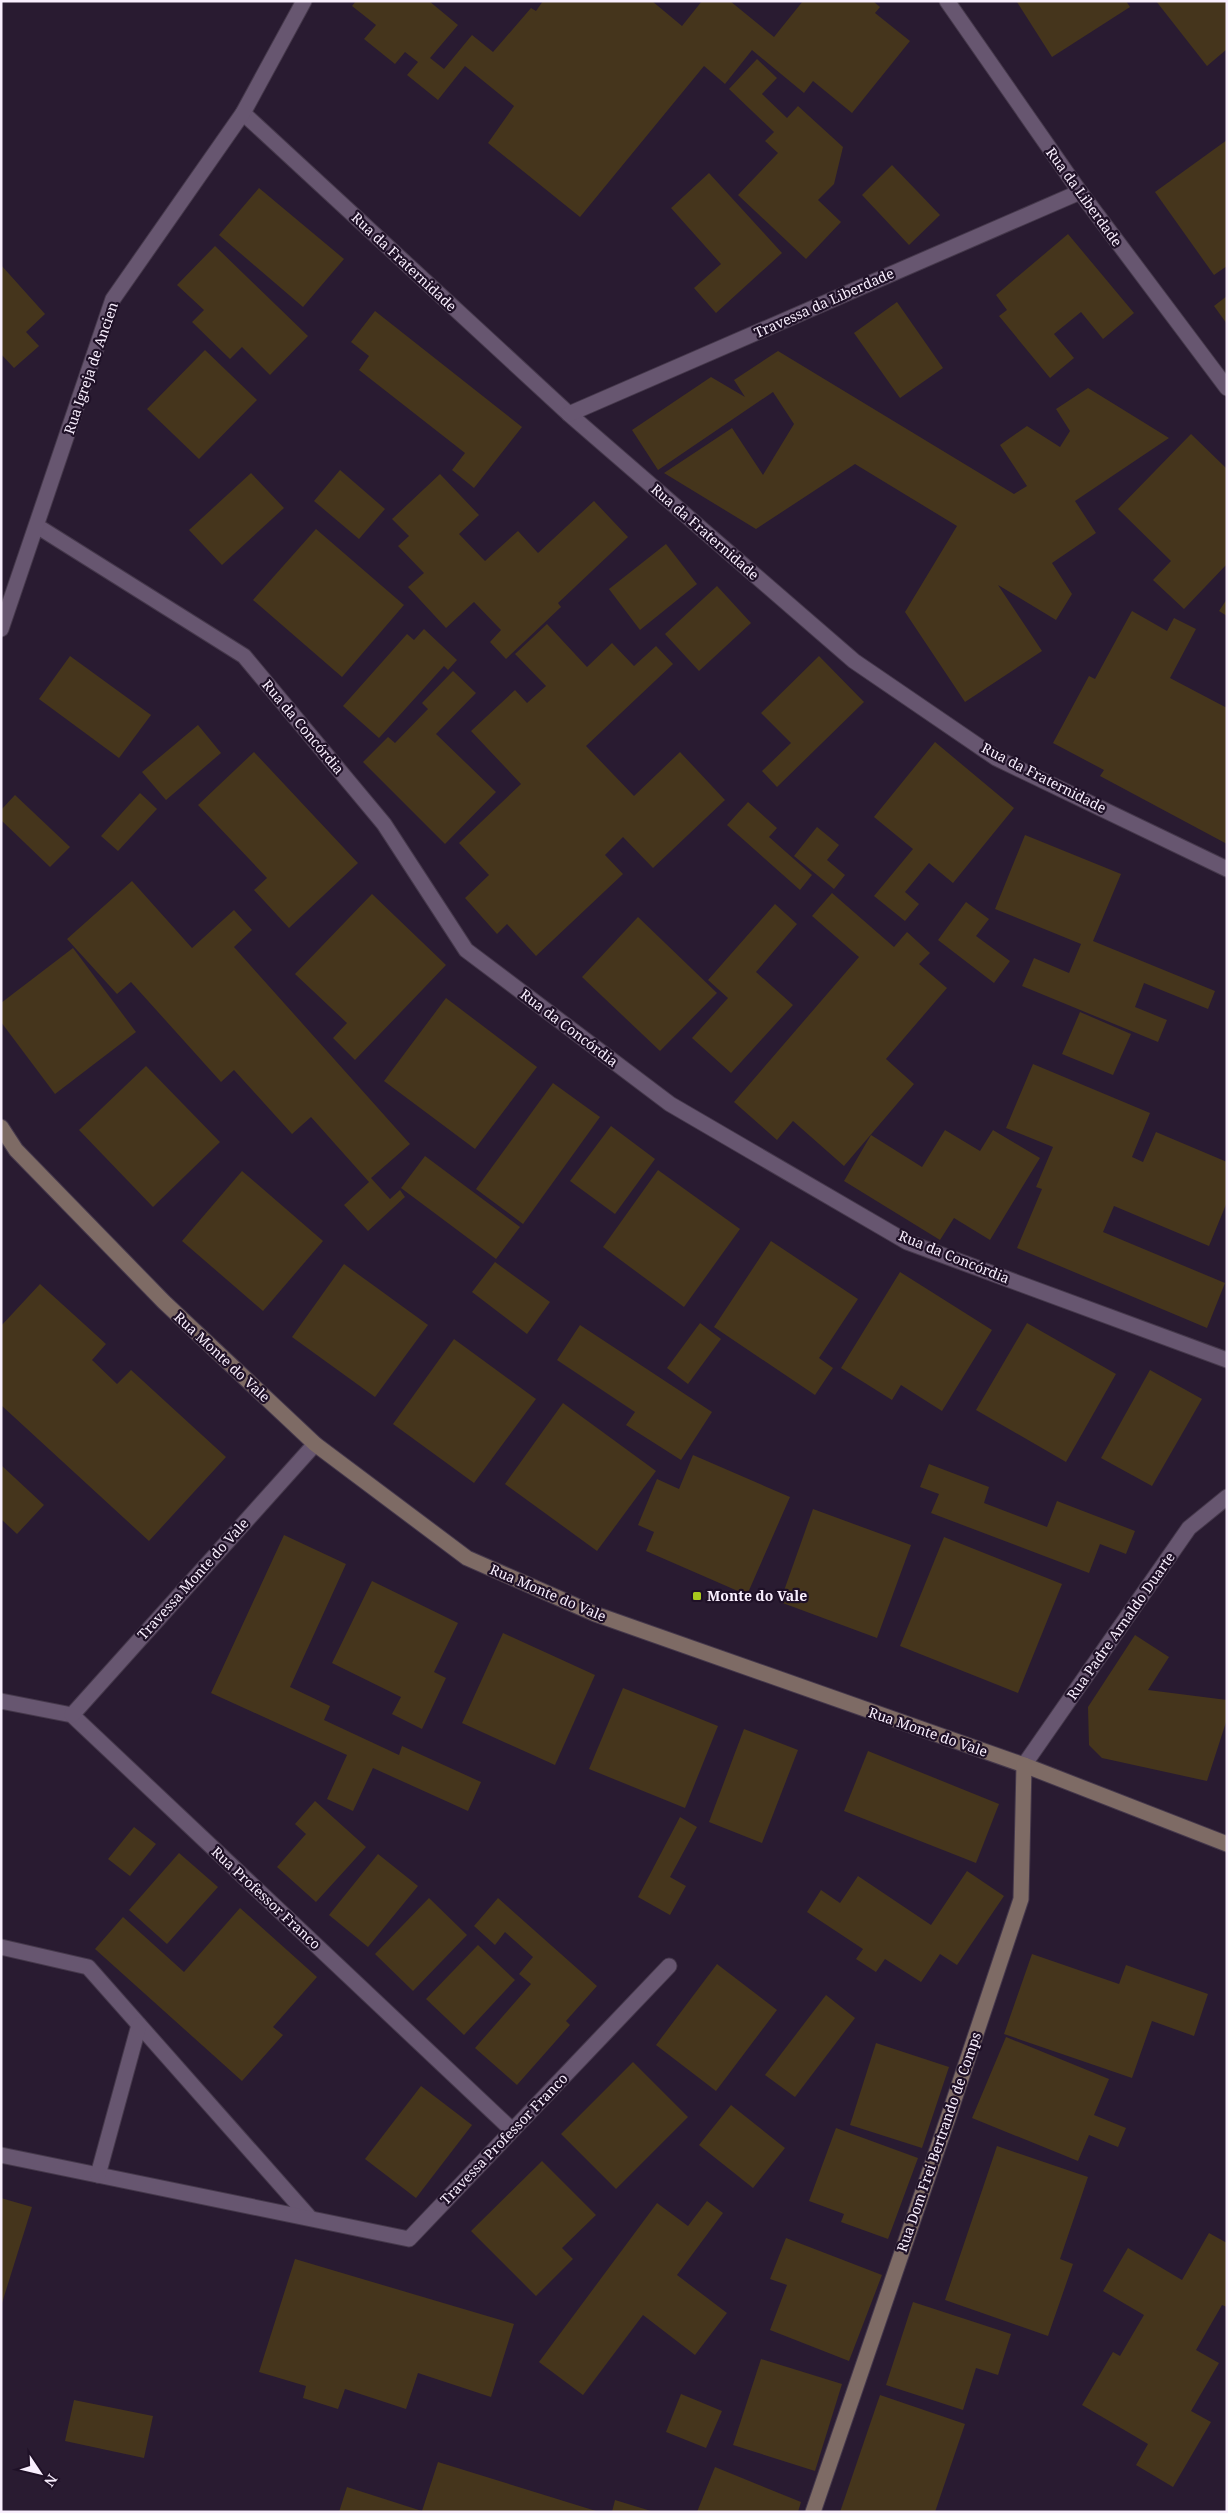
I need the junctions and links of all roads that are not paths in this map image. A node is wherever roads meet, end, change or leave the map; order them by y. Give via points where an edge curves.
1 (304, 1) edge
2 (947, 1) edge
3 (243, 113) junction
4 (1080, 192) junction
5 (1227, 388) edge
6 (569, 414) junction
7 (37, 526) junction
8 (1, 630) edge
9 (1227, 869) edge
10 (1, 1127) edge
11 (1227, 1360) edge
12 (315, 1444) junction
13 (1227, 1496) edge
14 (1, 1700) edge
15 (72, 1715) junction
16 (1024, 1766) junction
17 (1227, 1844) edge
18 (1, 1947) edge
19 (669, 1966) dead end
20 (139, 2025) junction
21 (512, 2130) junction
22 (1, 2155) edge
23 (98, 2175) junction
24 (310, 2218) junction
25 (813, 2512) edge

1 - 3 street, Rua Igreja de Ancien
2 - 4 street, Rua da Liberdade
3 - 6 street, Rua da Fraternidade
3 - 7 street, Rua Igreja de Ancien via 113,299
4 - 5 street, Rua da Liberdade
4 - 6 street, Travessa da Liberdade
6 - 9 street, Rua da Fraternidade via 854,661 996,758
7 - 8 street, Rua Igreja de Ancien
7 - 11 street, Rua da Concórdia via 244,656 384,824 466,950 670,1104 907,1242
10 - 12 street, Rua Monte do Vale via 16,1150 164,1302
12 - 15 street, Travessa Monte do Vale
12 - 16 street, Rua Monte do Vale via 467,1558 594,1614
13 - 16 street, Rua Padre Arnaldo Duarte via 1189,1528
14 - 15 street
15 - 21 street, Rua Professor Franco
16 - 17 street, Rua Monte do Vale
16 - 25 street, Rua Dom Frei Bertrando de Comps via 1021,1899
18 - 20 street via 88,1966
19 - 21 street, Travessa Professor Franco
20 - 23 street
20 - 24 street
21 - 24 street, Travessa Professor Franco via 409,2239
22 - 23 street, Travessa Professor Franco
23 - 24 street, Travessa Professor Franco

